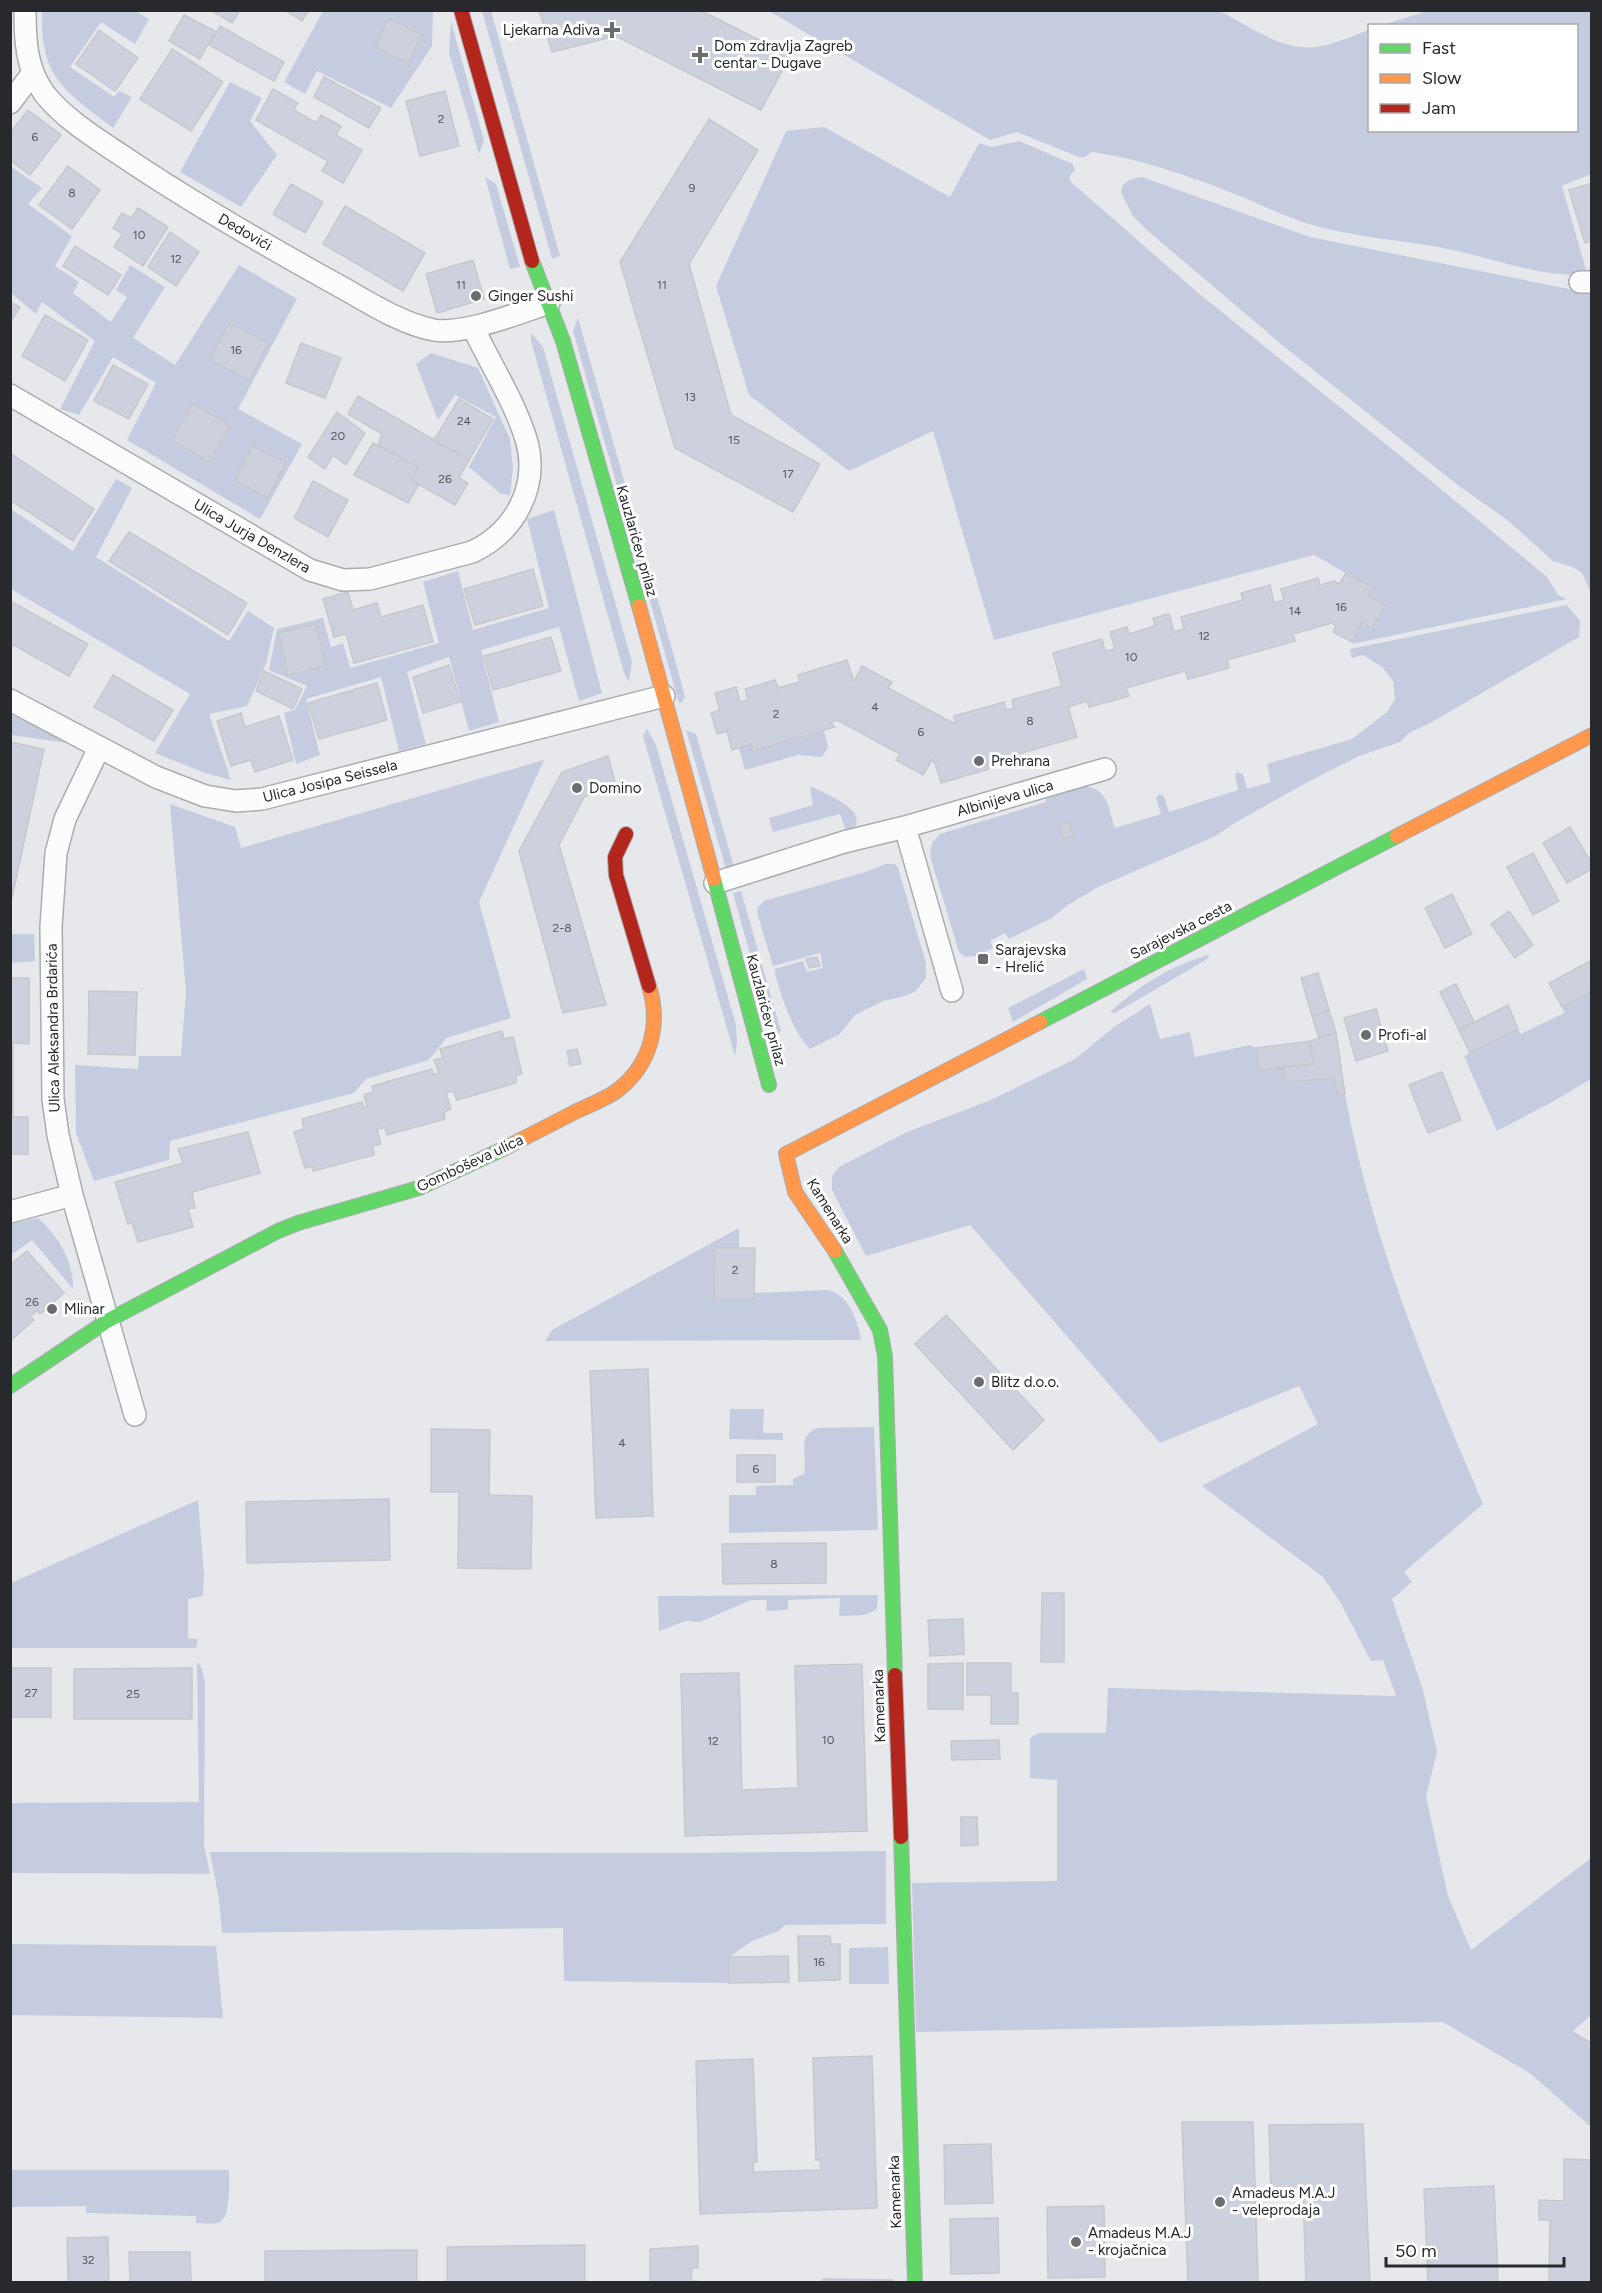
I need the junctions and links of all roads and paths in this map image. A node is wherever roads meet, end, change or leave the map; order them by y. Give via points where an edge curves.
1 (25, 10) edge
2 (461, 10) edge
3 (32, 74) junction
4 (10, 103) edge
5 (549, 303) junction
6 (473, 327) junction
7 (10, 395) edge
8 (664, 696) junction
9 (10, 700) edge
10 (1592, 735) edge
11 (99, 748) junction
12 (1105, 769) dead end
13 (905, 827) junction
14 (626, 834) dead end
15 (715, 883) junction
16 (952, 991) dead end
17 (769, 1085) dead end
18 (786, 1154) joint
19 (72, 1195) junction
20 (10, 1212) edge
21 (107, 1321) junction
22 (10, 1386) edge
23 (135, 1415) dead end
24 (915, 2283) edge

1 - 3 street, Dedovići
2 - 5 street, Kauzlarićev prilaz via 534,269
3 - 4 street
3 - 6 street, Dedovići via 63,112 105,144 168,187 301,265 412,323 435,330
5 - 6 street, Dedovići
5 - 8 street, Kauzlarićev prilaz
6 - 7 street, Ulica Jurja Denzlera via 527,441 528,488 520,509 510,524 472,552 370,579 343,580 309,570
8 - 11 street, Ulica Josipa Seissela via 262,799 236,801 205,796
8 - 15 street, Kauzlarićev prilaz
9 - 11 street, Ulica Josipa Seissela
10 - 18 street, Sarajevska cesta
11 - 19 street, Ulica Aleksandra Brdarića via 65,819 56,853 51,927 53,1100
12 - 13 street, Albinijeva ulica
13 - 15 street, Albinijeva ulica
13 - 16 street
14 - 21 street, Gomboševa ulica via 615,857 616,875 652,995 653,1029 650,1050 638,1070 618,1090 419,1188 298,1222
15 - 17 street, Kauzlarićev prilaz
18 - 24 street, Kamenarka via 795,1192 874,1318 885,1356
19 - 20 street
19 - 21 street, Ulica Aleksandra Brdarića
21 - 22 street, Gomboševa ulica
21 - 23 street, Ulica Aleksandra Brdarića

